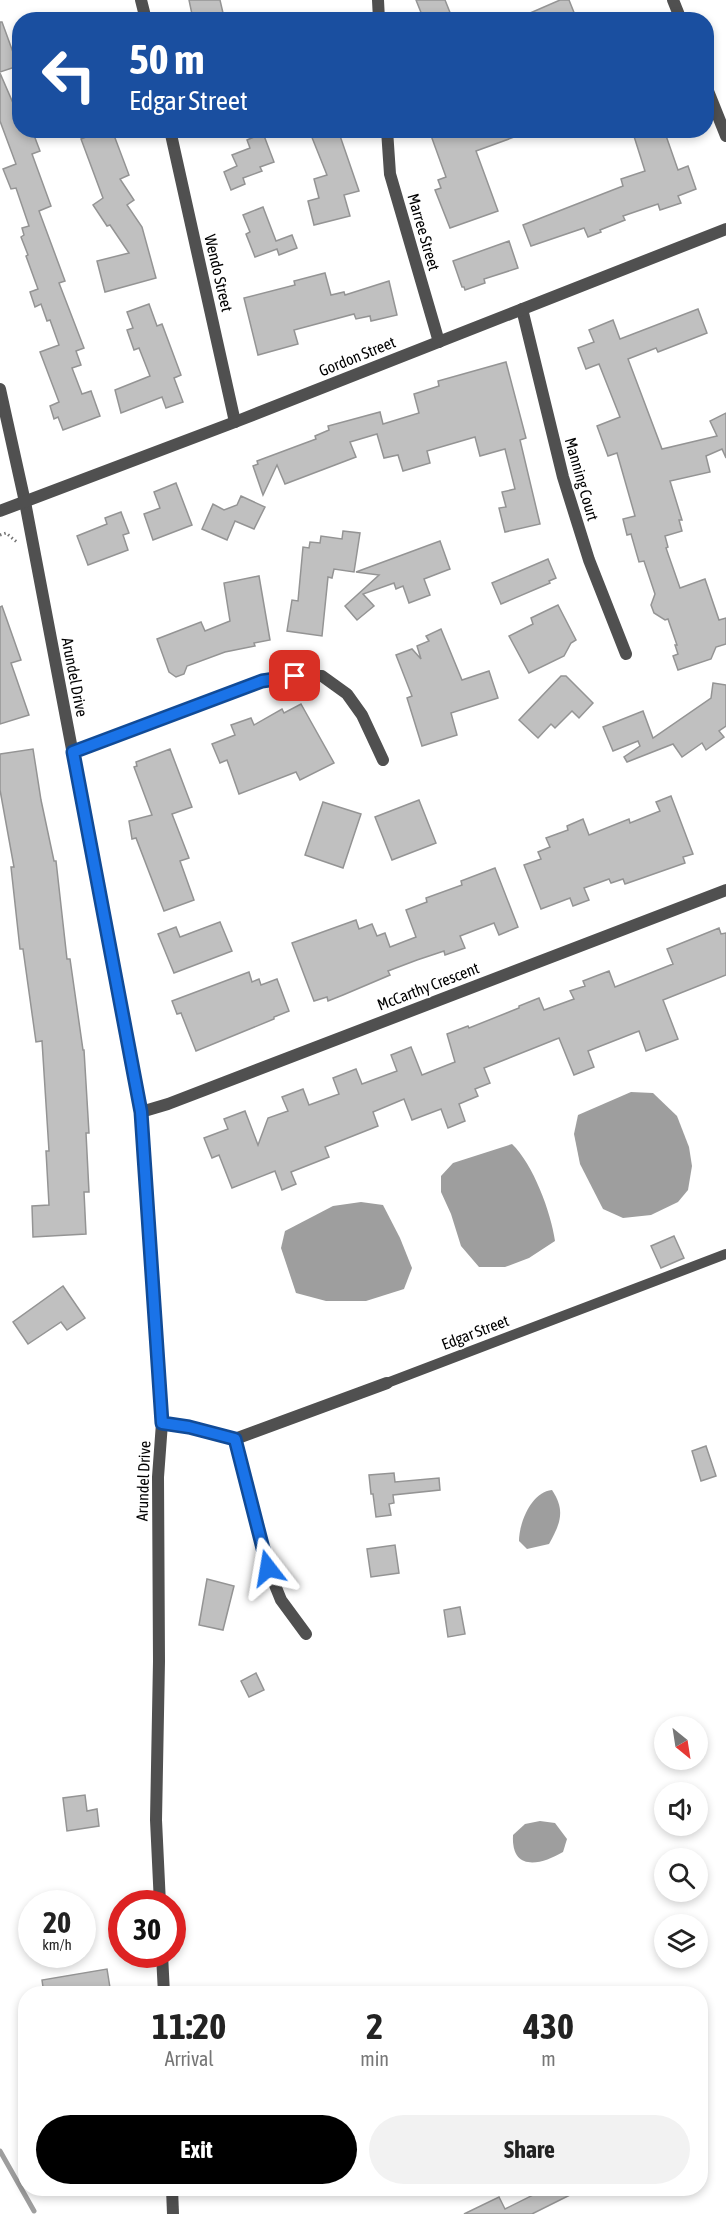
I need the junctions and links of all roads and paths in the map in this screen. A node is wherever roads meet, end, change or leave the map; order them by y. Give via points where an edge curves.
1 (714, 106) edge
2 (726, 136) edge
3 (172, 138) edge
4 (388, 138) edge
5 (726, 230) edge
6 (522, 309) junction
7 (439, 342) junction
8 (0, 390) edge
9 (235, 422) junction
10 (25, 502) junction
11 (0, 511) edge
12 (626, 654) dead end
13 (73, 752) junction
14 (383, 760) dead end
15 (726, 890) edge
16 (141, 1112) junction
17 (726, 1254) edge
18 (387, 1383) joint
19 (162, 1423) junction
20 (235, 1439) junction
21 (306, 1634) dead end
22 (159, 1890) edge
23 (163, 1968) edge
24 (164, 1986) edge
25 (172, 2196) edge
26 (173, 2214) edge

1 - 2 street
3 - 9 street, Wendo Street
4 - 7 street, Marree Street via 390,174
5 - 6 street, Gordon Street
6 - 7 street, Gordon Street
6 - 12 street, Manning Court via 563,477 589,560
7 - 9 street, Gordon Street
8 - 10 street, Arundel Drive
9 - 10 street, Gordon Street
10 - 11 street, Gordon Street
10 - 13 street, Arundel Drive
13 - 14 street via 262,681 322,676 347,694 362,715
13 - 16 street, Arundel Drive
15 - 16 street, McCarthy Crescent
16 - 19 street, Arundel Drive
17 - 18 lane, Edgar Street
18 - 20 street, Edgar Street
19 - 20 street
19 - 22 street, Arundel Drive via 158,1478 156,1820
20 - 21 street via 268,1568 281,1600
23 - 24 street
25 - 26 street

